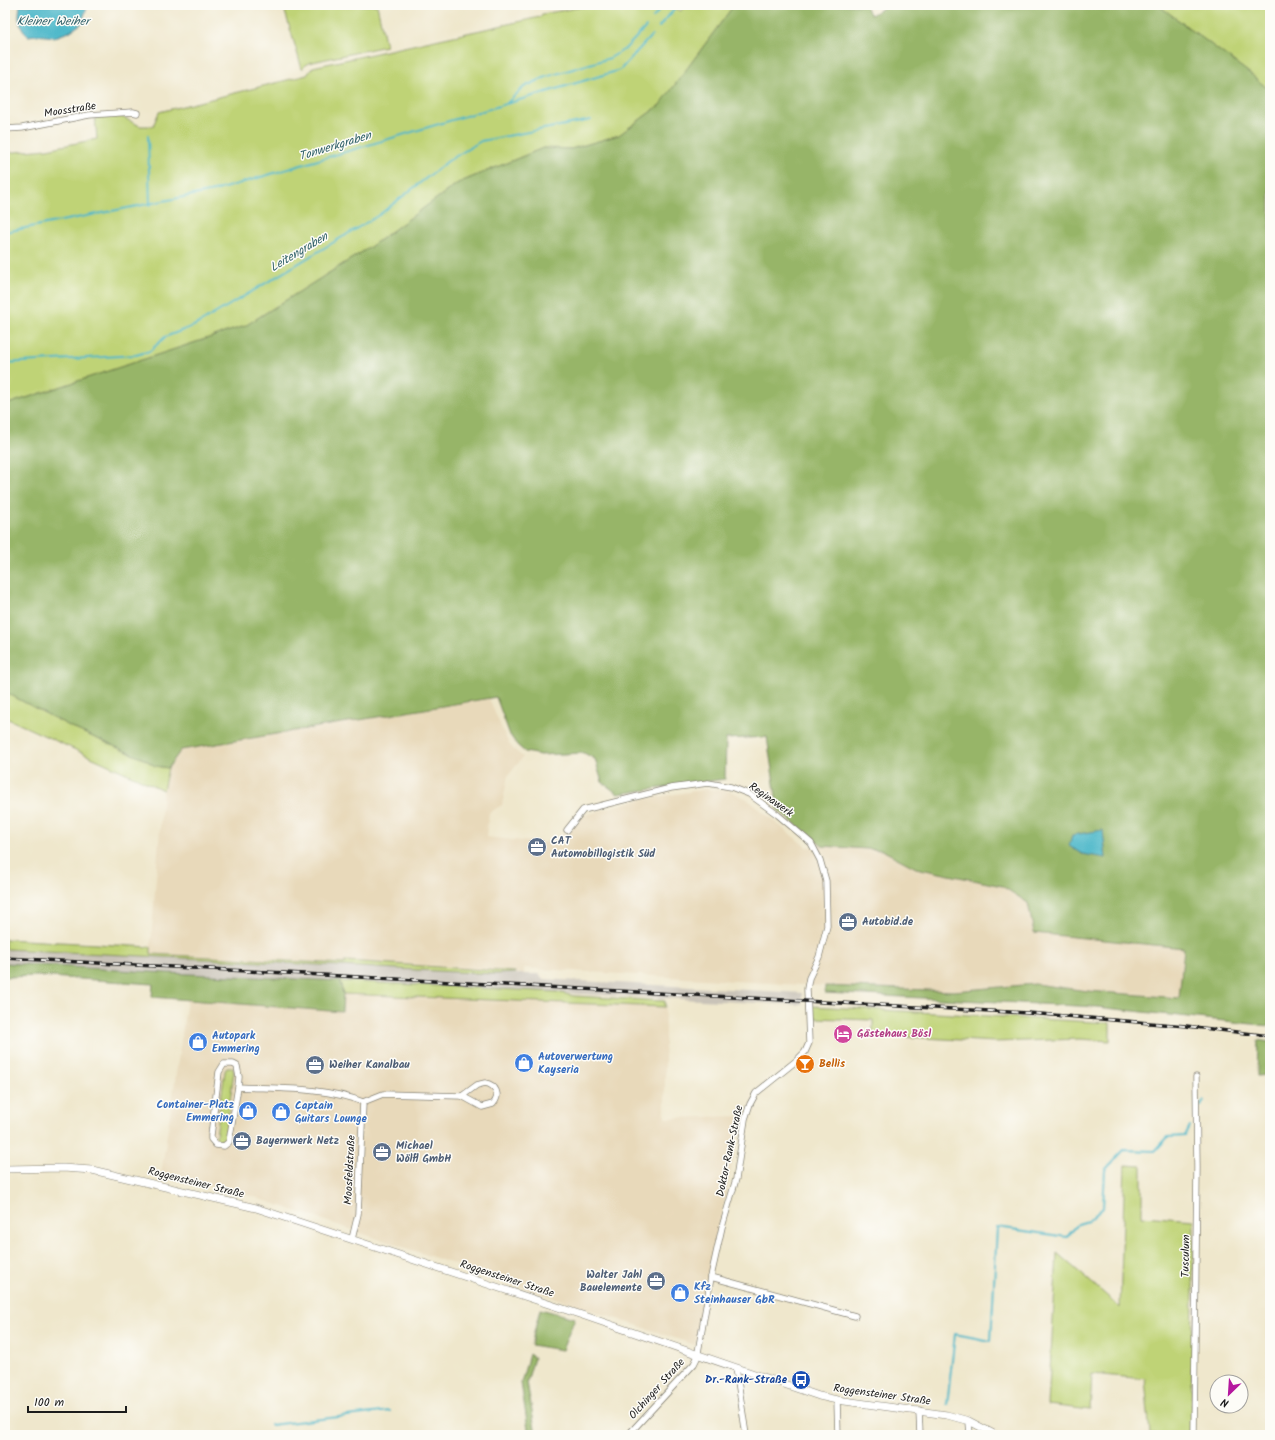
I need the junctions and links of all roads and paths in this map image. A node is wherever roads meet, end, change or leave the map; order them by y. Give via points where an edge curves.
1 (138, 113) dead end
2 (5, 129) edge
3 (567, 830) dead end
4 (807, 997) joint
5 (1196, 1077) dead end
6 (238, 1087) junction
7 (462, 1096) junction
8 (363, 1102) junction
9 (5, 1169) edge
10 (352, 1239) junction
11 (711, 1277) junction
12 (855, 1316) dead end
13 (698, 1354) junction
14 (736, 1368) junction
15 (837, 1400) junction
16 (919, 1410) junction
17 (969, 1422) junction
18 (628, 1435) edge
19 (746, 1435) edge
20 (838, 1435) edge
21 (920, 1435) edge
22 (970, 1435) edge
23 (996, 1435) edge
24 (1194, 1435) edge

1 - 2 street, Moosstraße via 89,115
3 - 4 street, Reginawerk via 581,810 671,788 708,783 731,787 749,794 812,844 826,881 827,926 819,957 808,978
4 - 11 street, Doktor-Rank-Straße via 810,1037 805,1052 756,1093 750,1104 745,1119 736,1179
5 - 24 street, Tusculum
6 - 6 street via 237,1066 224,1064 219,1072 211,1135 216,1144 224,1146 229,1142
6 - 8 street via 307,1091
7 - 7 street via 486,1107 493,1104 497,1094 492,1085 485,1083 477,1085
7 - 8 street via 383,1094
8 - 10 street, Moosfeldstraße via 358,1214
9 - 10 street, Roggensteiner Straße via 63,1168 118,1175 256,1208
10 - 13 street, Roggensteiner Straße
11 - 12 street
11 - 13 street, Doktor-Rank-Straße
13 - 14 street, Roggensteiner Straße
13 - 18 street, Olchinger Straße via 694,1364
14 - 15 street, Roggensteiner Straße
14 - 19 street
15 - 16 street, Roggensteiner Straße
15 - 20 street
16 - 17 street, Roggensteiner Straße
16 - 21 street
17 - 22 street
17 - 23 street, Roggensteiner Straße

